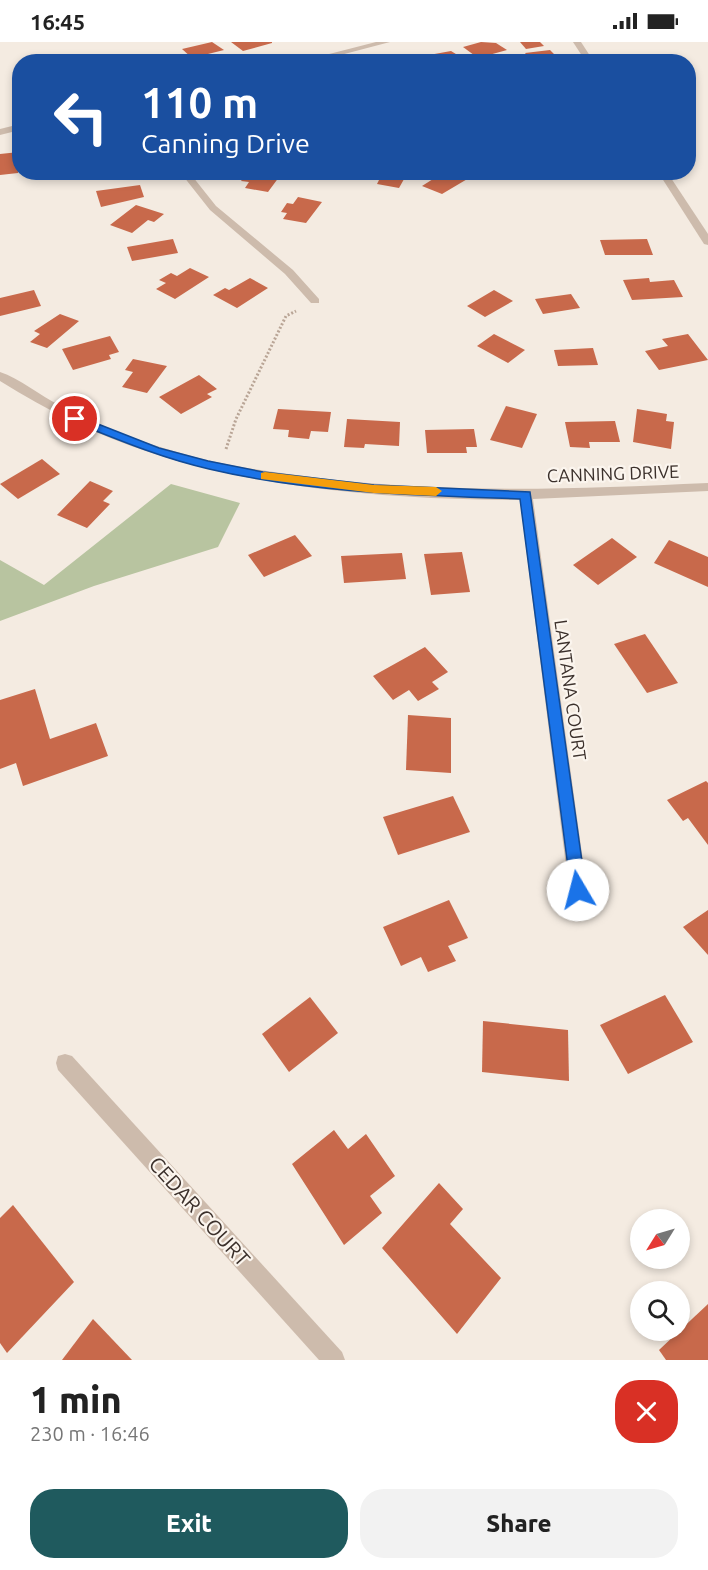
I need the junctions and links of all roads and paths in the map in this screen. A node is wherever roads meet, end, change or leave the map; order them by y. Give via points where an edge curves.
1 (386, 42) edge
2 (333, 54) edge
3 (190, 180) edge
4 (667, 180) edge
5 (708, 242) edge
6 (315, 301) joint
7 (0, 376) edge
8 (221, 467) junction
9 (708, 487) edge
10 (526, 495) junction
11 (578, 890) dead end
12 (65, 1063) dead end
13 (334, 1360) edge

1 - 2 street
3 - 6 street via 213,208 289,272
4 - 5 street
6 - 8 path via 286,316 236,419
7 - 8 street, CANNING DRIVE via 34,398 114,436
8 - 10 street, CANNING DRIVE via 374,489
9 - 10 street, CANNING DRIVE
10 - 11 street, LANTANA COURT
12 - 13 street, CEDAR COURT

